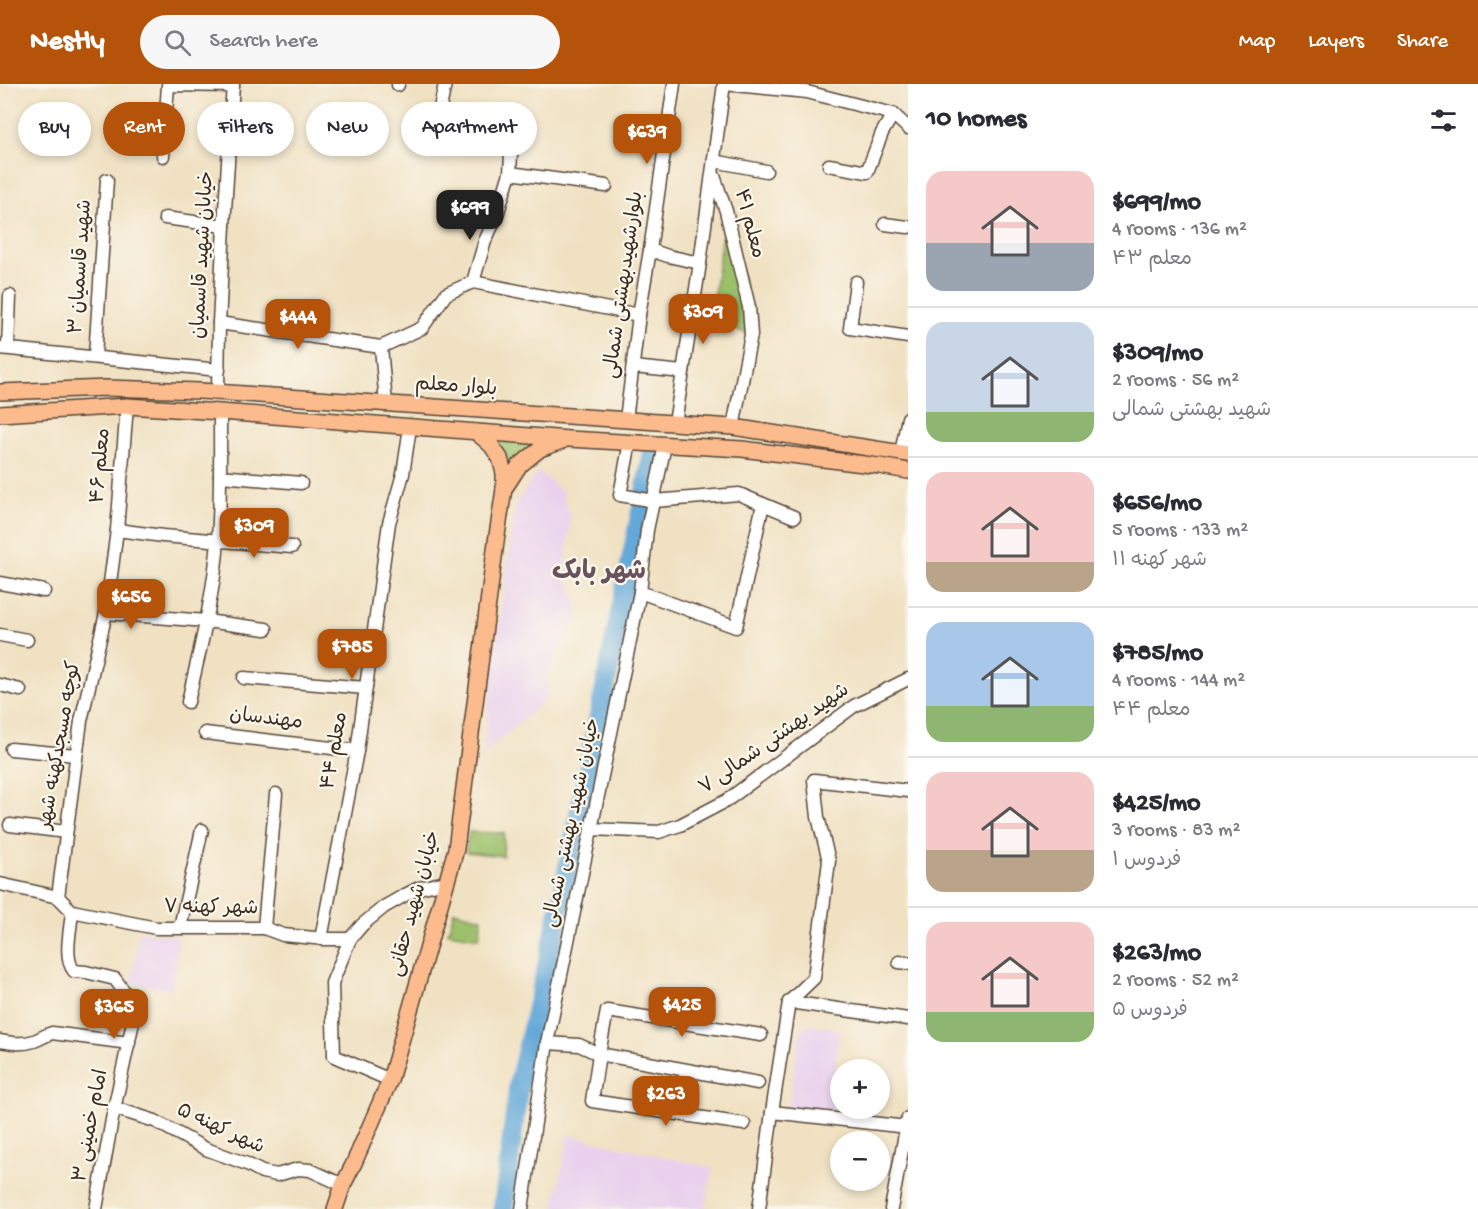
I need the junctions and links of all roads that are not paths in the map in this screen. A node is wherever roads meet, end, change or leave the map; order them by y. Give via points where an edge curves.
1 (445, 84) edge
2 (674, 84) edge
3 (724, 84) edge
4 (233, 85) edge
5 (807, 88) edge
6 (167, 102) edge
7 (893, 114) junction
8 (908, 128) edge
9 (829, 165) dead end
10 (713, 167) junction
11 (766, 171) dead end
12 (510, 173) junction
13 (107, 180) dead end
14 (606, 186) dead end
15 (165, 218) dead end
16 (885, 224) dead end
17 (224, 226) junction
18 (908, 227) edge
19 (650, 250) junction
20 (695, 262) junction
21 (473, 282) junction
22 (856, 282) dead end
23 (10, 296) dead end
24 (639, 315) junction
25 (219, 323) junction
26 (908, 337) edge
27 (381, 347) junction
28 (4, 348) edge
29 (95, 356) junction
30 (633, 367) junction
31 (219, 370) junction
32 (684, 372) junction
33 (0, 393) edge
34 (218, 393) junction
35 (386, 404) junction
36 (127, 406) junction
37 (220, 412) junction
38 (0, 414) edge
39 (908, 418) edge
40 (626, 420) junction
41 (675, 423) junction
42 (410, 427) junction
43 (733, 427) junction
44 (476, 432) junction
45 (569, 439) junction
46 (630, 442) junction
47 (664, 445) junction
48 (905, 454) edge
49 (881, 458) junction
50 (908, 471) edge
51 (220, 476) junction
52 (301, 483) dead end
53 (504, 489) junction
54 (654, 501) junction
55 (763, 504) junction
56 (794, 517) dead end
57 (117, 530) junction
58 (218, 541) junction
59 (292, 548) dead end
60 (0, 583) edge
61 (44, 591) dead end
62 (640, 592) junction
63 (106, 613) junction
64 (206, 621) junction
65 (266, 629) dead end
66 (0, 634) edge
67 (27, 640) dead end
68 (244, 678) dead end
69 (908, 679) edge
70 (0, 685) edge
71 (366, 688) junction
72 (20, 690) dead end
73 (188, 702) dead end
74 (205, 733) dead end
75 (11, 749) dead end
76 (357, 751) junction
77 (76, 756) junction
78 (908, 791) edge
79 (276, 794) dead end
80 (10, 825) dead end
81 (591, 829) junction
82 (202, 830) dead end
83 (66, 832) junction
84 (446, 882) junction
85 (0, 884) edge
86 (58, 897) junction
87 (72, 911) junction
88 (180, 927) junction
89 (264, 928) junction
90 (321, 939) junction
91 (350, 939) junction
92 (789, 1002) junction
93 (908, 1019) edge
94 (761, 1035) dead end
95 (0, 1041) edge
96 (129, 1043) junction
97 (547, 1043) junction
98 (599, 1054) junction
99 (390, 1080) junction
100 (758, 1083) dead end
101 (114, 1108) junction
102 (772, 1112) junction
103 (907, 1122) edge
104 (744, 1124) dead end
105 (343, 1185) junction
106 (96, 1209) edge
107 (335, 1209) edge
108 (522, 1209) edge
109 (759, 1209) edge
110 (891, 1209) edge

1 - 12 street via 439,114 512,135
2 - 19 street, بلوارشهیدبهشتی شمالی
3 - 5 street
3 - 10 street
4 - 6 street via 168,85
4 - 17 street, خیابان شهید قاسمیان
5 - 7 street
7 - 8 street
7 - 9 street via 867,172
10 - 11 street
10 - 20 street
10 - 43 street, معلم ۴۱ via 749,307 751,335
12 - 14 street
12 - 21 street
13 - 29 street, شهید قاسمیان ۳
15 - 17 street
16 - 18 street
17 - 25 street, خیابان شهید قاسمیان
19 - 20 street
19 - 24 street, بلوارشهیدبهشتی شمالی
20 - 32 street
21 - 24 street
21 - 27 street via 446,294 422,328
22 - 26 street via 850,328
23 - 28 street
24 - 30 street, بلوارشهیدبهشتی شمالی
25 - 27 street
25 - 31 street, خیابان شهید قاسمیان
27 - 35 street
28 - 29 street
29 - 31 street
30 - 32 street
30 - 40 street, بلوارشهیدبهشتی شمالی
31 - 34 street, خیابان شهید قاسمیان
32 - 41 street
33 - 34 main road, بلوار معلم via 107,388
34 - 35 main road, بلوار معلم
34 - 37 main road
35 - 40 main road, بلوار معلم
36 - 37 main road, بلوار معلم
36 - 38 main road, بلوار معلم
36 - 57 street, معلم ۴۶
37 - 42 main road, بلوار معلم
37 - 51 street
39 - 48 street
40 - 41 main road, بلوار معلم
41 - 43 main road, بلوار معلم
42 - 44 main road, بلوار معلم
42 - 71 street, معلم ۴۴ via 403,474 389,523
43 - 49 main road, بلوار معلم
44 - 45 main road, بلوار معلم
44 - 53 main road via 500,458
45 - 46 main road, بلوار معلم
45 - 53 main road via 540,449 519,466
46 - 47 main road, بلوار معلم
46 - 54 street via 620,495
47 - 49 main road, بلوار معلم
47 - 54 street, خیابان شهید بهشتی شمالی
48 - 49 main road, بلوار معلم
49 - 50 main road, بلوار معلم
51 - 52 street
51 - 58 street
53 - 84 main road, خیابان شهید حقانی via 456,849
54 - 55 street via 739,494
54 - 62 street, خیابان شهید بهشتی شمالی
55 - 56 street
55 - 62 street via 736,627
57 - 58 street
57 - 63 street, کوچه مسجدکهنه شهر
58 - 59 street
58 - 64 street
60 - 61 street
62 - 81 street, خیابان شهید بهشتی شمالی
63 - 64 street
63 - 77 street, کوچه مسجدکهنه شهر
64 - 65 street
64 - 73 street
66 - 67 street
68 - 71 street
69 - 81 street, شهید بهشتی شمالی ۷ via 854,706 726,801 680,825 659,832
70 - 72 street
71 - 76 street, معلم ۴۴
74 - 76 street, مهندسان
75 - 77 street
76 - 90 street, معلم ۴۴
77 - 83 street, کوچه مسجدکهنه شهر
78 - 92 street via 814,780 829,861 814,978
79 - 89 street
80 - 83 street
81 - 97 street, خیابان شهید بهشتی شمالی
82 - 88 street
83 - 86 street, کوچه مسجدکهنه شهر
84 - 91 street via 419,888 384,907
84 - 99 main road, خیابان شهید حقانی
85 - 86 street
86 - 87 street
87 - 88 street, شهر کهنه ۷ via 156,928
87 - 96 street, امام خمینی ۳ via 70,966 74,971 115,979 124,993 132,1022
88 - 89 street, شهر کهنه ۷
89 - 90 street, شهر کهنه ۷ via 283,936
90 - 91 street, شهر کهنه ۷
91 - 99 street via 332,984 334,1056
92 - 93 street
92 - 102 street
94 - 98 street via 607,1011
95 - 96 street via 19,1044 52,1034
96 - 101 street, امام خمینی ۳
97 - 98 street via 579,1045
97 - 108 street, خیابان شهید بهشتی شمالی
98 - 100 street
98 - 104 street via 592,1101
99 - 105 main road, خیابان شهید حقانی
101 - 105 street, شهر کهنه ۵ via 155,1121 206,1149 262,1172 277,1175 298,1168
101 - 106 street, امام خمینی ۳
102 - 103 street
102 - 109 street
103 - 110 street
105 - 107 main road, خیابان شهید حقانی

